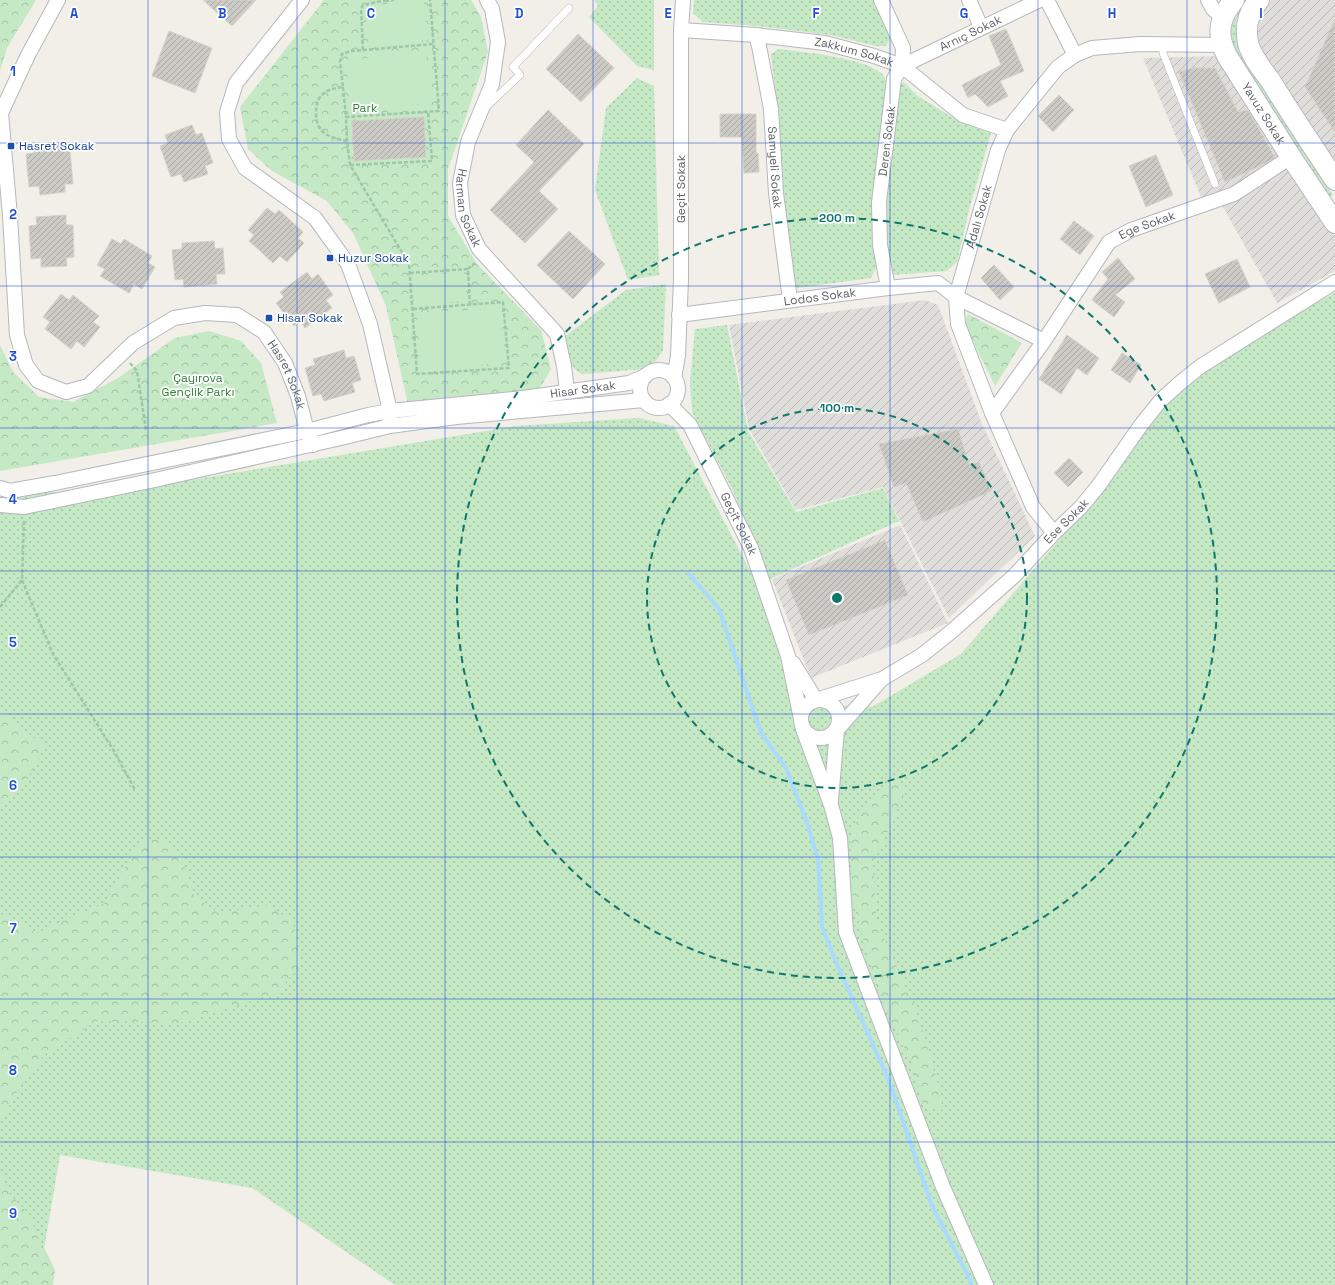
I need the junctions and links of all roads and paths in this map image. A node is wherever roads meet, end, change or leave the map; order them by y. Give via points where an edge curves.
1 (58, 0) edge
2 (302, 0) edge
3 (385, 0) edge
4 (394, 0) edge
5 (430, 0) edge
6 (487, 0) edge
7 (683, 0) edge
8 (882, 0) edge
9 (969, 0) edge
10 (1040, 0) edge
11 (1047, 0) edge
12 (1208, 0) edge
13 (1234, 0) edge
14 (1259, 0) edge
15 (569, 8) dead end
16 (1222, 17) junction
17 (981, 27) junction
18 (681, 30) junction
19 (756, 35) junction
20 (434, 44) junction
21 (1163, 45) junction
22 (1222, 45) junction
23 (363, 50) junction
24 (1075, 55) junction
25 (902, 66) junction
26 (343, 87) junction
27 (481, 111) junction
28 (428, 112) junction
29 (346, 117) junction
30 (1007, 130) junction
31 (347, 141) junction
32 (1291, 157) junction
33 (350, 165) junction
34 (1335, 180) edge
35 (1215, 184) dead end
36 (1335, 223) edge
37 (484, 255) junction
38 (468, 269) junction
39 (410, 273) junction
40 (1335, 282) edge
41 (888, 288) junction
42 (956, 298) junction
43 (790, 300) junction
44 (470, 305) junction
45 (412, 309) junction
46 (679, 315) junction
47 (1044, 341) junction
48 (137, 371) dead end
49 (645, 376) junction
50 (674, 378) junction
51 (567, 391) junction
52 (644, 400) junction
53 (669, 404) junction
54 (390, 411) junction
55 (992, 413) junction
56 (390, 426) junction
57 (146, 430) dead end
58 (307, 431) junction
59 (313, 444) junction
60 (0, 488) edge
61 (0, 505) edge
62 (24, 507) junction
63 (1054, 533) junction
64 (22, 580) junction
65 (0, 607) edge
66 (788, 656) junction
67 (882, 678) junction
68 (816, 700) junction
69 (802, 724) junction
70 (837, 730) junction
71 (135, 790) dead end
72 (831, 804) junction
73 (986, 1285) edge

1 - 58 street, Hasret Sokak via 28,55 1,113 17,335 26,365 38,381 66,392 88,386 133,343 174,318 205,313 238,315 264,332 285,363 298,396
2 - 54 street via 236,83 227,112 230,139 245,168 315,218 348,264 370,324
3 - 4 path
3 - 23 path via 363,5 361,9
5 - 20 path
6 - 27 street, Harman Sokak via 492,9 498,42 492,84
7 - 18 street, Geçit Sokak
8 - 25 street, Deren Sokak via 903,48
9 - 17 street
10 - 17 street, Arnıç Sokak
11 - 24 street
12 - 16 street
13 - 16 main road
14 - 34 main road, Yavuz Sokak via 1247,22 1248,45
15 - 27 lane via 513,67 520,75
16 - 22 main road, Yavuz Sokak
17 - 25 street, Arnıç Sokak
18 - 19 street, Zakkum Sokak
18 - 46 street, Geçit Sokak
19 - 25 street, Zakkum Sokak via 824,43
19 - 43 street, Samyeli Sokak via 771,108 776,193
20 - 23 path
20 - 28 path via 439,111
21 - 22 street, Adalı Sokak
21 - 24 street, Adalı Sokak via 1092,48
21 - 35 lane via 1163,53
22 - 32 main road, Yavuz Sokak via 1226,56
23 - 26 path via 342,54 340,62
24 - 30 street, Adalı Sokak via 1058,67
25 - 30 street, Zakkum Sokak via 963,116
25 - 41 street, Deren Sokak via 894,79 879,202 880,245
26 - 29 path
26 - 31 path via 332,88 323,93 316,103 316,117 320,129 326,134
27 - 37 street, Harman Sokak via 468,142 460,183 463,215
28 - 29 path
28 - 33 path via 432,161
29 - 31 path
30 - 42 street, Adalı Sokak via 998,150
31 - 33 path
32 - 36 main road, Yavuz Sokak
32 - 47 street, Ege Sokak via 1234,194 1131,230 1109,242
33 - 39 path via 409,264
37 - 38 path
37 - 51 street, Harman Sokak via 556,334
38 - 39 path
38 - 44 path
39 - 45 path
40 - 63 street, Ese Sokak via 1201,366 1181,382 1161,400 1081,507
41 - 42 street, Lodos Sokak via 938,283
41 - 43 street, Lodos Sokak
42 - 47 street
42 - 55 street, Adalı Sokak via 958,324
43 - 46 street, Lodos Sokak
44 - 45 path
44 - 45 path via 504,302 509,368 417,374
46 - 50 street, Geçit Sokak via 678,356
47 - 55 street, Ege Sokak
48 - 57 path
49 - 50 street via 657,370 664,370
49 - 51 street, Hisar Sokak via 629,383
49 - 52 street via 641,386
50 - 53 street via 677,383 676,395
51 - 54 street, Hisar Sokak via 523,398
52 - 53 street via 657,407
52 - 56 street, Hisar Sokak via 456,417
53 - 66 street, Geçit Sokak via 690,425 751,548
54 - 56 street
54 - 58 street, Hisar Sokak
55 - 63 street, Adalı Sokak via 1034,507
56 - 59 street, Hisar Sokak
58 - 59 street, Hasret Sokak
58 - 60 street, Hisar Sokak via 55,484 10,491
59 - 62 street, Hisar Sokak
61 - 62 street, Hisar Sokak
62 - 64 path
63 - 67 street, Ese Sokak via 1014,576 952,631 922,656
64 - 65 path
64 - 71 path via 53,654 114,751
66 - 68 street
66 - 69 street
67 - 68 street, Ese Sokak
67 - 70 street
68 - 69 street via 804,709
68 - 70 street via 829,702 838,711 840,718
69 - 70 street via 807,734 820,739 832,735
69 - 72 street
70 - 72 street
72 - 73 street via 840,838 846,932 943,1187

